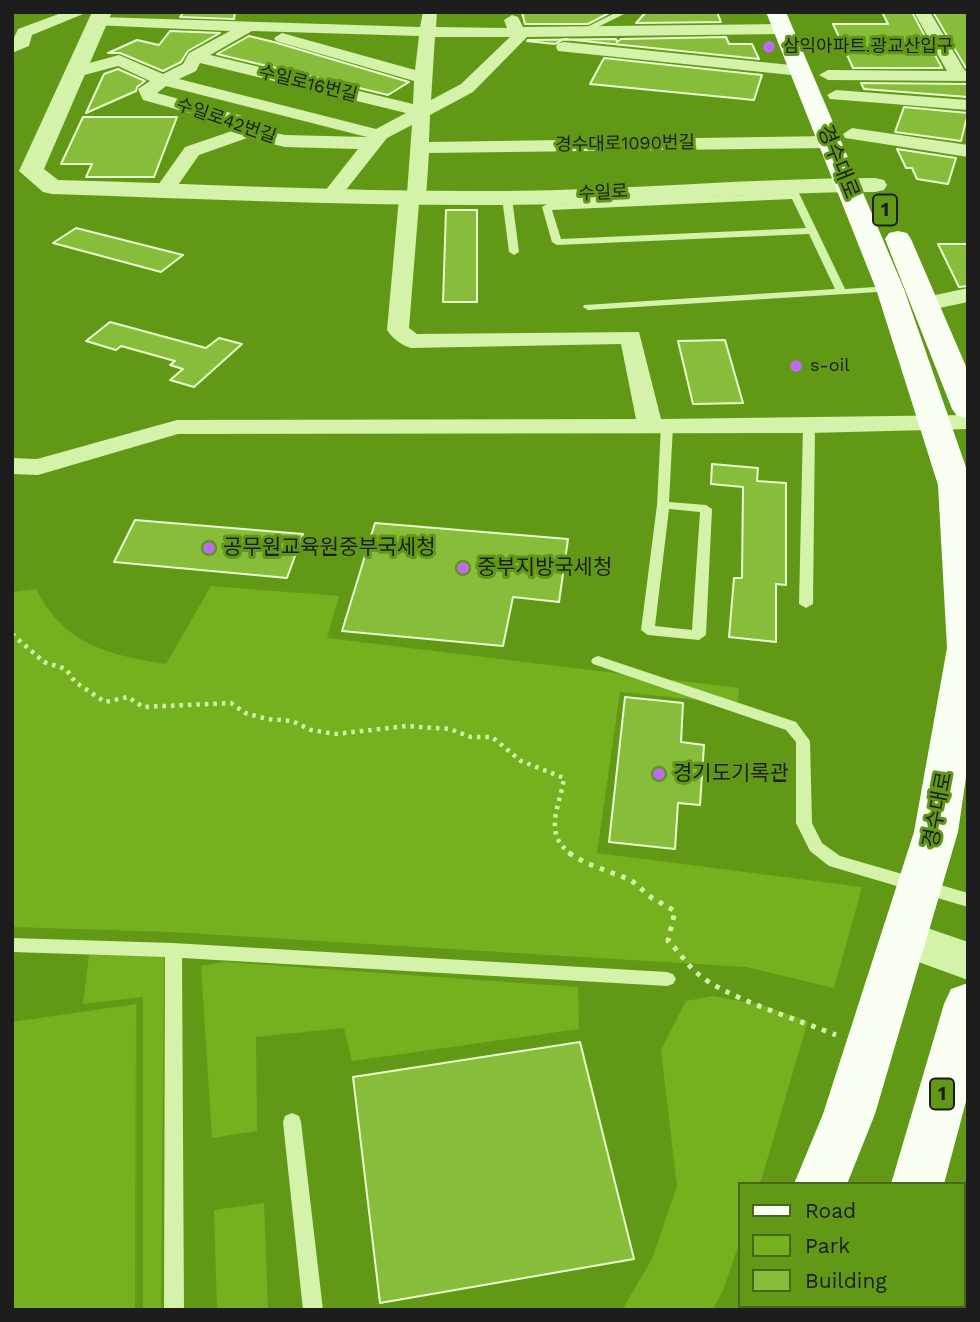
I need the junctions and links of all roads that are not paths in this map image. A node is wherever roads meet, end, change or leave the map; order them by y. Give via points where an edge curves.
1 (166, 12) edge
2 (430, 12) edge
3 (509, 12) edge
4 (624, 12) edge
5 (922, 12) edge
6 (94, 15) edge
7 (786, 18) edge
8 (208, 26) junction
9 (249, 26) junction
10 (300, 28) junction
11 (583, 31) junction
12 (426, 32) junction
13 (517, 36) junction
14 (12, 48) edge
15 (195, 57) junction
16 (77, 72) junction
17 (963, 76) edge
18 (424, 78) junction
19 (822, 80) junction
20 (165, 81) junction
21 (968, 105) edge
22 (421, 111) junction
23 (246, 132) junction
24 (841, 138) junction
25 (376, 139) junction
26 (421, 148) junction
27 (968, 151) edge
28 (793, 190) junction
29 (163, 191) junction
30 (331, 197) junction
31 (412, 198) junction
32 (508, 198) junction
33 (875, 200) junction
34 (812, 231) junction
35 (514, 252) dead end
36 (890, 289) junction
37 (841, 292) junction
38 (968, 295) edge
39 (925, 304) junction
40 (588, 307) dead end
41 (924, 343) junction
42 (954, 405) edge
43 (658, 426) junction
44 (809, 426) junction
45 (12, 466) edge
46 (663, 505) junction
47 (806, 604) dead end
48 (598, 661) dead end
49 (920, 885) junction
50 (968, 900) edge
51 (904, 938) junction
52 (12, 945) edge
53 (173, 950) junction
54 (968, 961) edge
55 (667, 979) dead end
56 (968, 1004) edge
57 (292, 1122) dead end
58 (821, 1182) edge
59 (918, 1182) edge
60 (174, 1310) edge
61 (313, 1310) edge

1 - 8 street
2 - 12 street
3 - 13 street
4 - 11 lane
5 - 17 street via 948,44
6 - 8 street, 경수대로
6 - 14 street via 24,32 23,43
6 - 16 street, 수일로
7 - 11 street
7 - 19 main road, 경수대로 / 1
8 - 9 street, 경수대로
9 - 10 street, 경수대로
9 - 15 street
10 - 12 street, 경수대로
10 - 18 street, 수일로16번길 via 281,38
11 - 13 street
12 - 13 street, 경수대로
12 - 18 street
13 - 19 street, 경수대로
13 - 22 street via 467,88
15 - 20 street via 190,67
15 - 22 street, 수일로16번길
16 - 20 street, 수일로42번길 via 119,60
16 - 29 street, 수일로 via 31,171 51,187
17 - 19 street
18 - 22 street
19 - 21 street, 경수대로
19 - 24 main road, 경수대로 / 1
20 - 23 street, 수일로42번길 via 147,89 149,96 236,120
20 - 25 street, 수일로42번길
22 - 25 street
22 - 26 street
23 - 25 street, 수일로42번길 via 285,141
23 - 29 street via 192,151
24 - 26 street, 경수대로1090번길
24 - 27 street, 경수대로1090번길
24 - 33 main road, 경수대로 / 1
25 - 30 street
26 - 31 street
28 - 32 street, 수일로
28 - 33 street, 수일로
28 - 34 lane
28 - 34 lane via 547,206 557,243
29 - 30 street, 수일로
30 - 31 street, 수일로
31 - 32 street, 수일로
31 - 43 street via 398,330 411,341 631,337
32 - 35 lane
33 - 36 main road, 경수대로 / 1
33 - 39 main road, 경수대로 / 1
34 - 37 lane
36 - 37 lane
36 - 41 main road, 경수대로 / 1
37 - 40 lane
38 - 39 street
39 - 41 main road, 경수대로 / 1
41 - 42 main road, 경수대로 / 1
42 - 44 street
42 - 49 main road, 경수대로 / 1 via 966,648 936,832
43 - 44 street
43 - 45 street via 177,427 38,467
43 - 46 lane
44 - 47 lane
46 - 46 lane via 648,630 699,635 706,509
48 - 49 lane via 791,726 803,741 804,823 816,847 835,861
49 - 50 lane
49 - 51 main road, 경수대로 / 1
51 - 54 street
51 - 58 main road, 경수대로 / 1 via 849,1114
52 - 53 lane
53 - 55 lane
53 - 60 lane
56 - 59 main road, 1
57 - 61 lane

